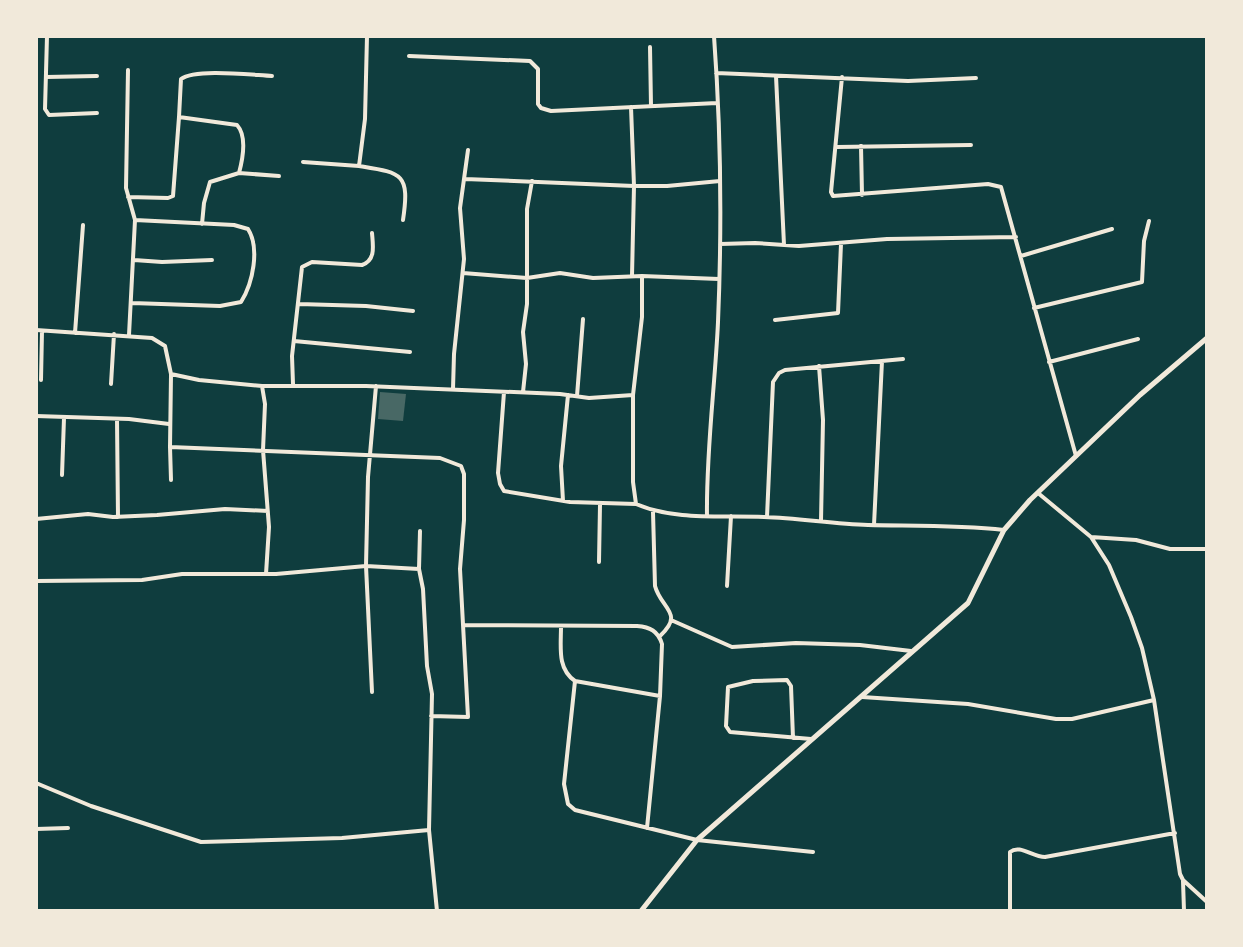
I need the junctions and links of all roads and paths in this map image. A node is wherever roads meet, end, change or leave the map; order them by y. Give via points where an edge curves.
1 (47, 36) edge
2 (367, 36) edge
3 (714, 36) edge
4 (650, 47) dead end
5 (409, 56) dead end
6 (128, 70) dead end
7 (716, 73) junction
8 (97, 76) dead end
9 (272, 76) dead end
10 (776, 76) junction
11 (46, 77) junction
12 (842, 77) junction
13 (976, 78) dead end
14 (717, 103) junction
15 (651, 106) junction
16 (631, 107) junction
17 (97, 113) dead end
18 (179, 117) junction
19 (971, 145) dead end
20 (861, 146) junction
21 (837, 147) junction
22 (468, 150) dead end
23 (303, 162) dead end
24 (359, 166) junction
25 (239, 173) junction
26 (279, 176) dead end
27 (465, 179) junction
28 (532, 181) junction
29 (720, 181) junction
30 (634, 186) junction
31 (862, 195) junction
32 (128, 197) junction
33 (135, 220) junction
34 (403, 220) dead end
35 (1149, 221) dead end
36 (202, 224) junction
37 (83, 225) dead end
38 (1112, 229) dead end
39 (372, 233) dead end
40 (1016, 237) junction
41 (720, 244) junction
42 (841, 244) junction
43 (784, 245) junction
44 (1021, 256) junction
45 (134, 260) junction
46 (212, 260) dead end
47 (463, 273) junction
48 (632, 276) junction
49 (642, 276) junction
50 (527, 278) junction
51 (719, 279) junction
52 (132, 303) junction
53 (299, 304) junction
54 (1034, 308) junction
55 (413, 311) dead end
56 (583, 319) dead end
57 (775, 320) dead end
58 (39, 330) edge
59 (75, 333) junction
60 (114, 334) junction
61 (129, 335) junction
62 (1207, 338) edge
63 (1138, 339) dead end
64 (294, 341) junction
65 (410, 352) dead end
66 (903, 359) dead end
67 (882, 361) junction
68 (1049, 362) junction
69 (819, 366) junction
70 (171, 374) junction
71 (41, 380) dead end
72 (111, 384) dead end
73 (293, 384) junction
74 (262, 386) junction
75 (376, 386) junction
76 (453, 389) junction
77 (504, 392) junction
78 (523, 392) junction
79 (568, 395) junction
80 (633, 395) junction
81 (577, 396) junction
82 (36, 416) edge
83 (64, 418) junction
84 (117, 418) junction
85 (169, 424) junction
86 (170, 447) junction
87 (263, 450) junction
88 (372, 455) junction
89 (1076, 456) junction
90 (62, 475) dead end
91 (171, 480) dead end
92 (1038, 493) junction
93 (563, 501) junction
94 (600, 504) junction
95 (636, 504) junction
96 (268, 511) junction
97 (653, 512) junction
98 (707, 516) junction
99 (731, 516) junction
100 (118, 517) junction
101 (767, 517) junction
102 (36, 519) edge
103 (821, 521) junction
104 (874, 525) junction
105 (1004, 530) junction
106 (420, 531) dead end
107 (1091, 537) junction
108 (1207, 549) edge
109 (599, 562) dead end
110 (366, 566) junction
111 (419, 569) junction
112 (266, 574) junction
113 (36, 581) edge
114 (727, 586) dead end
115 (671, 620) junction
116 (464, 625) junction
117 (561, 626) junction
118 (660, 636) junction
119 (911, 651) junction
120 (575, 681) junction
121 (372, 692) dead end
122 (660, 696) junction
123 (862, 697) junction
124 (1154, 700) junction
125 (431, 716) junction
126 (793, 738) junction
127 (814, 740) junction
128 (36, 783) edge
129 (68, 828) dead end
130 (647, 828) junction
131 (36, 829) edge
132 (429, 830) junction
133 (1175, 833) junction
134 (697, 840) junction
135 (813, 852) dead end
136 (1183, 880) junction
137 (1207, 902) edge
138 (437, 911) edge
139 (641, 911) edge
140 (1010, 911) edge
141 (1184, 911) edge

1 - 11 street
2 - 24 street
3 - 7 street
4 - 15 street
5 - 16 street via 530,61 538,69 541,108
6 - 32 street
7 - 10 street
7 - 14 street
8 - 11 street
9 - 18 street via 186,75 178,90
10 - 12 street
10 - 43 street
11 - 17 street via 49,115
12 - 13 street
12 - 21 street
14 - 15 street
14 - 29 street
15 - 16 street
16 - 30 street
18 - 25 street via 241,128
18 - 32 street via 173,196
19 - 20 street
20 - 21 street
20 - 31 street
21 - 31 street via 833,196
22 - 27 street
23 - 24 street
24 - 34 street via 385,170 403,181
25 - 26 street
25 - 36 street via 210,182
27 - 28 street
27 - 47 street via 460,208
28 - 30 street
28 - 50 street
29 - 30 street
29 - 41 street
30 - 48 street
31 - 40 street via 995,185 1004,192
32 - 33 street
33 - 36 street
33 - 45 street
35 - 54 street via 1142,282
36 - 52 street via 234,225 248,229 253,237 256,246 241,302
37 - 59 street
38 - 44 street
39 - 53 street via 368,263 306,263
40 - 42 street
40 - 44 street
41 - 43 street
41 - 51 street
42 - 43 street
42 - 57 street via 838,313
44 - 54 street
45 - 46 street
45 - 52 street
47 - 50 street
47 - 76 street
48 - 49 street
48 - 50 street via 560,273
49 - 51 street
49 - 80 street
50 - 78 street
51 - 98 street
52 - 61 street
53 - 55 street
53 - 64 street
54 - 68 street
56 - 81 street
58 - 59 street
58 - 71 street
59 - 60 street
60 - 61 street
60 - 72 street
61 - 70 street via 165,346
62 - 89 street
63 - 68 street
64 - 65 street
64 - 73 street
66 - 67 street
67 - 69 street
67 - 104 street
68 - 89 street
69 - 101 street via 785,370 773,382
69 - 103 street
70 - 74 street
70 - 85 street
73 - 74 street
73 - 75 street
74 - 87 street
75 - 76 street
75 - 88 street
76 - 77 street
77 - 78 street
77 - 93 street via 500,484 511,494
78 - 79 street
79 - 81 street
79 - 93 street
80 - 81 street
80 - 95 street
82 - 83 street
83 - 84 street
83 - 90 street
84 - 85 street
84 - 100 street
85 - 86 street
86 - 87 street
86 - 91 street
87 - 88 street
87 - 96 street
88 - 110 street
88 - 116 street via 440,458 461,466
89 - 92 street
92 - 105 street
92 - 107 street
93 - 94 street
94 - 95 street
94 - 109 street
95 - 97 street
96 - 100 street
96 - 112 street
97 - 98 street
97 - 115 street via 655,586
98 - 99 street
99 - 101 street
99 - 114 street
100 - 102 street
101 - 103 street
103 - 104 street
104 - 105 street
105 - 119 street via 968,603
106 - 111 street
107 - 108 street via 1175,550
107 - 124 street via 1131,617
110 - 111 street
110 - 112 street
110 - 121 street
111 - 125 street
112 - 113 street
115 - 118 street
115 - 119 street via 732,647 860,645
116 - 117 street
116 - 125 street via 468,717
117 - 118 street via 648,627
117 - 120 street via 564,670
118 - 122 street
119 - 123 street
120 - 122 street
120 - 130 street via 564,784 568,804
122 - 130 street
123 - 124 street via 968,704 1056,719
123 - 127 street
124 - 133 street
125 - 132 street
126 - 126 street via 730,732 728,687 787,680
126 - 127 street
127 - 134 street
128 - 132 street via 201,842
129 - 131 street
130 - 134 street
132 - 138 street
133 - 136 street
133 - 140 street via 1045,857 1012,849
134 - 135 street
134 - 139 street
136 - 137 street
136 - 141 street

